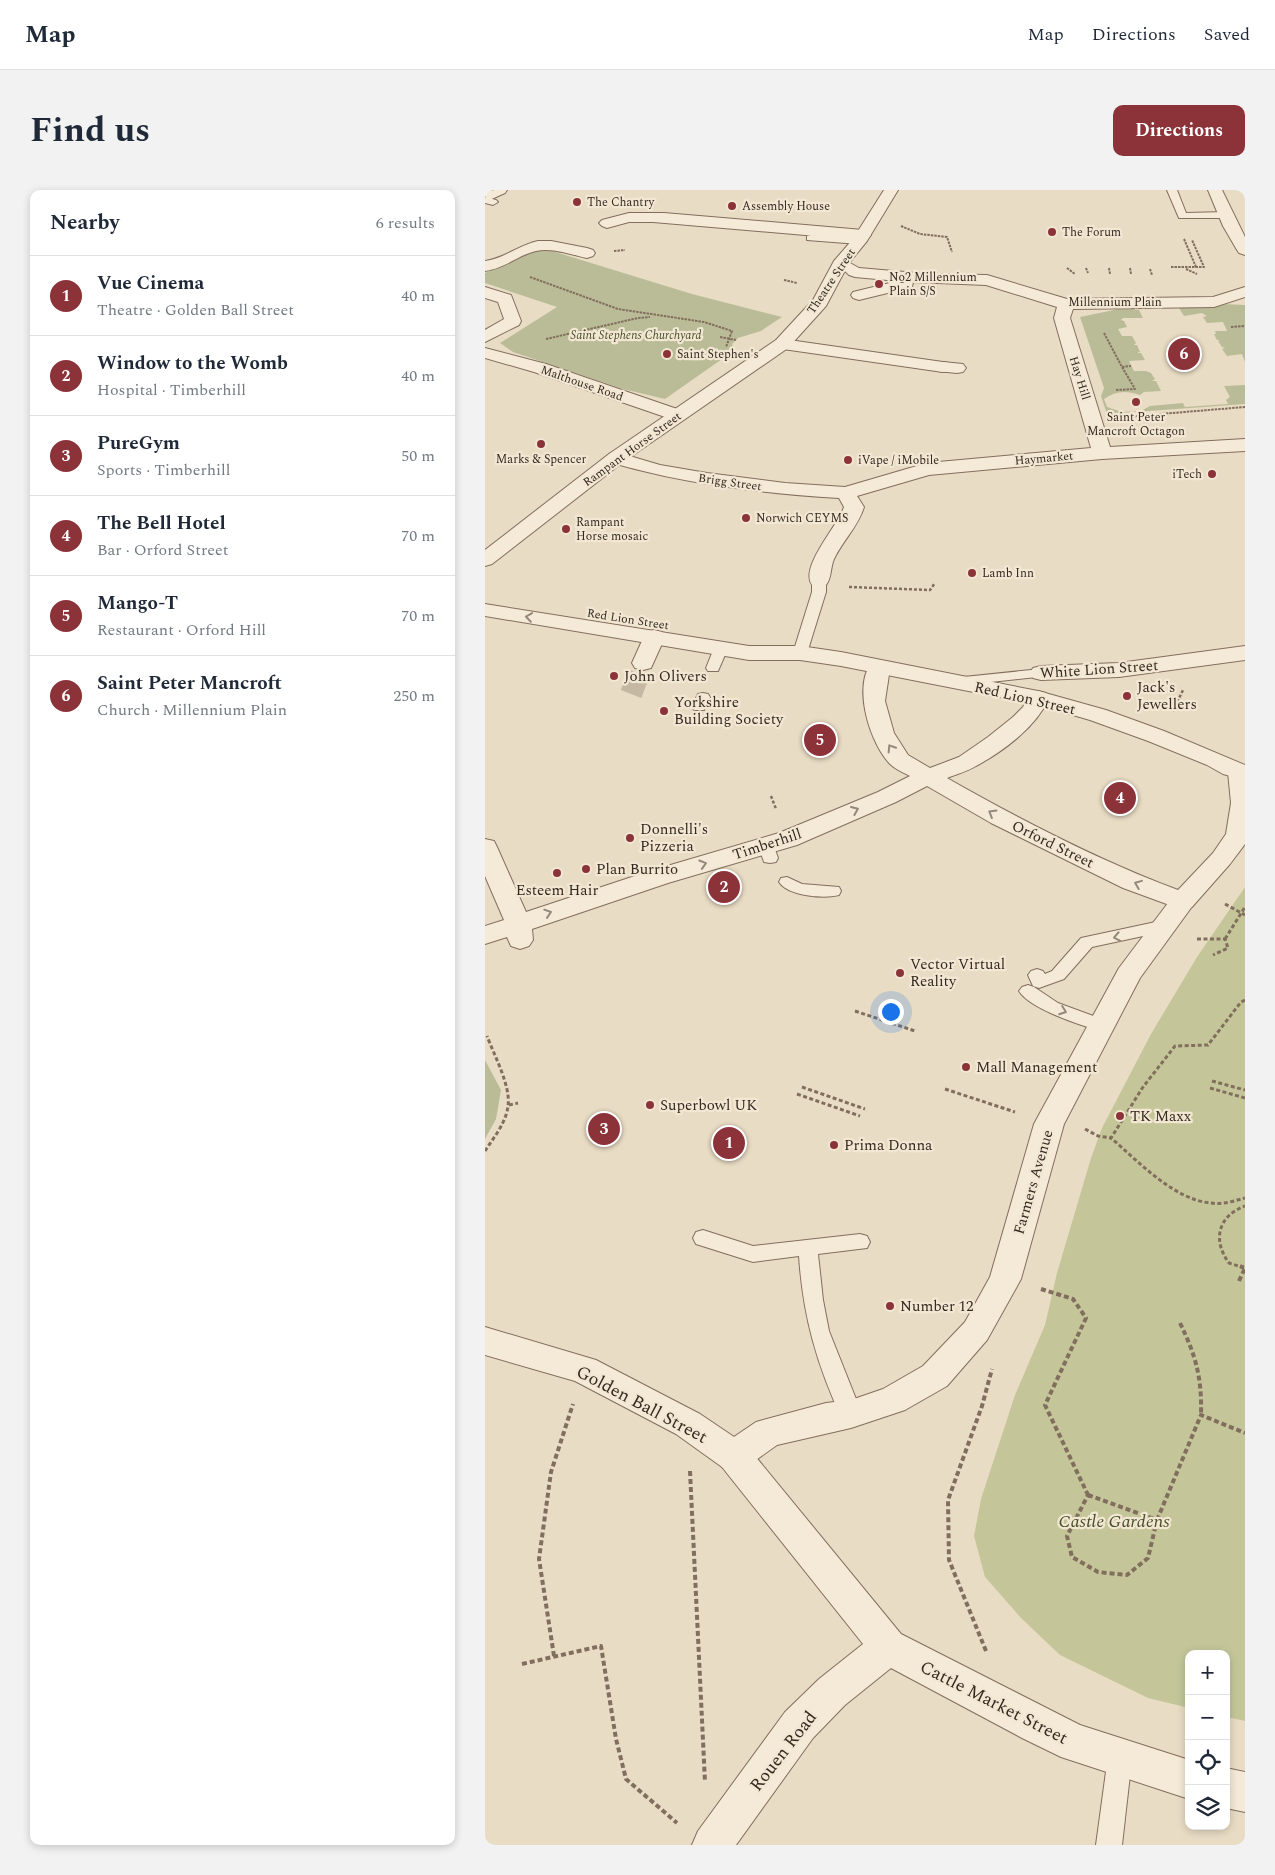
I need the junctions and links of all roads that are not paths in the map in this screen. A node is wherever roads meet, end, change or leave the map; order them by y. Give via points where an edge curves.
1 (891, 190) edge
2 (1171, 190) edge
3 (1215, 190) edge
4 (1226, 215) junction
5 (607, 223) dead end
6 (811, 238) dead end
7 (861, 238) junction
8 (1245, 250) edge
9 (587, 253) dead end
10 (490, 266) edge
11 (850, 268) dead end
12 (929, 279) junction
13 (485, 292) edge
14 (1245, 292) edge
15 (859, 295) dead end
16 (1067, 304) junction
17 (782, 344) junction
18 (486, 348) edge
19 (950, 368) dead end
20 (677, 415) junction
21 (1245, 445) edge
22 (1102, 453) junction
23 (616, 458) junction
24 (846, 493) junction
25 (485, 560) edge
26 (819, 584) joint
27 (485, 593) edge
28 (485, 610) edge
29 (654, 637) junction
30 (800, 653) junction
31 (1245, 653) edge
32 (643, 663) tunnel mouth
33 (879, 668) junction
34 (1041, 673) joint
35 (953, 682) junction
36 (1038, 698) junction
37 (1243, 768) edge
38 (929, 776) junction
39 (485, 847) edge
40 (787, 882) dead end
41 (833, 891) dead end
42 (1183, 901) junction
43 (1165, 926) junction
44 (519, 932) junction
45 (485, 935) edge
46 (1037, 976) dead end
47 (1028, 991) dead end
48 (1101, 1025) junction
49 (703, 1238) dead end
50 (860, 1242) dead end
51 (808, 1247) junction
52 (485, 1340) edge
53 (851, 1414) junction
54 (734, 1456) junction
55 (888, 1647) junction
56 (1119, 1758) junction
57 (1185, 1779) edge
58 (1230, 1789) edge
59 (1245, 1792) edge
60 (712, 1845) edge
61 (1109, 1845) edge

1 - 7 street, Theatre Street
2 - 4 lane via 1182,216
3 - 4 street
4 - 8 street
5 - 7 street via 622,217 648,218 747,224
6 - 7 lane
7 - 17 street, Theatre Street via 842,261 820,302
9 - 10 street via 533,246
11 - 12 street, Millennium Plain via 855,272
12 - 15 street, Millennium Plain
12 - 16 street, Millennium Plain via 958,276 987,280
13 - 18 street via 505,299 513,321
14 - 16 street, Millennium Plain via 1213,302
16 - 22 street, Hay Hill via 1061,318
17 - 19 street via 869,360
17 - 20 street, Rampant Horse Street
18 - 20 street, Malthouse Road
20 - 23 street, Rampant Horse Street
21 - 22 street, Haymarket
22 - 24 street, Haymarket via 927,469
23 - 24 street, Brigg Street via 707,479
23 - 25 street, Rampant Horse Street
24 - 26 street via 854,507 848,524 827,552 819,572
26 - 30 lane
27 - 30 street, Red Lion Street via 517,596 556,608 757,638
29 -> 28 street, Red Lion Street
29 - 30 street, Red Lion Street via 717,658 749,653
29 - 32 street
30 - 33 street, Red Lion Street
31 - 34 street, White Lion Street via 1119,670
33 - 35 street, Red Lion Street
38 -> 33 street, Orford Street via 899,760 882,733 874,701
34 - 35 lane, White Lion Street
35 - 36 street, Red Lion Street
36 - 37 street, Red Lion Street
36 - 38 street, Timberhill via 1021,722 996,742 967,762
37 - 42 street, Farmers Avenue via 1244,805 1237,836
42 -> 38 street, Orford Street via 1132,882 1000,818
44 -> 38 street, Timberhill via 768,852 788,839
39 - 44 street
40 - 41 lane via 799,889
42 - 43 street, Farmers Avenue
43 -> 46 lane via 1087,942 1058,975 1039,982
43 - 48 street, Farmers Avenue via 1128,976
44 - 45 street, Timberhill
47 -> 48 lane via 1052,1007
48 - 53 street, Farmers Avenue via 1049,1124 1005,1279 976,1331 935,1376 893,1400
49 - 51 lane via 753,1254
50 - 51 lane
51 - 53 lane via 811,1291 819,1330
52 - 54 street, Golden Ball Street via 585,1370 688,1424
53 - 54 street, Farmers Avenue via 768,1432
54 - 55 street, Golden Ball Street
55 - 56 street, Cattle Market Street via 1008,1711
55 - 60 street, Rouen Road via 832,1692 799,1725
56 - 57 street, Cattle Market Street
56 - 61 lane
58 - 59 street

